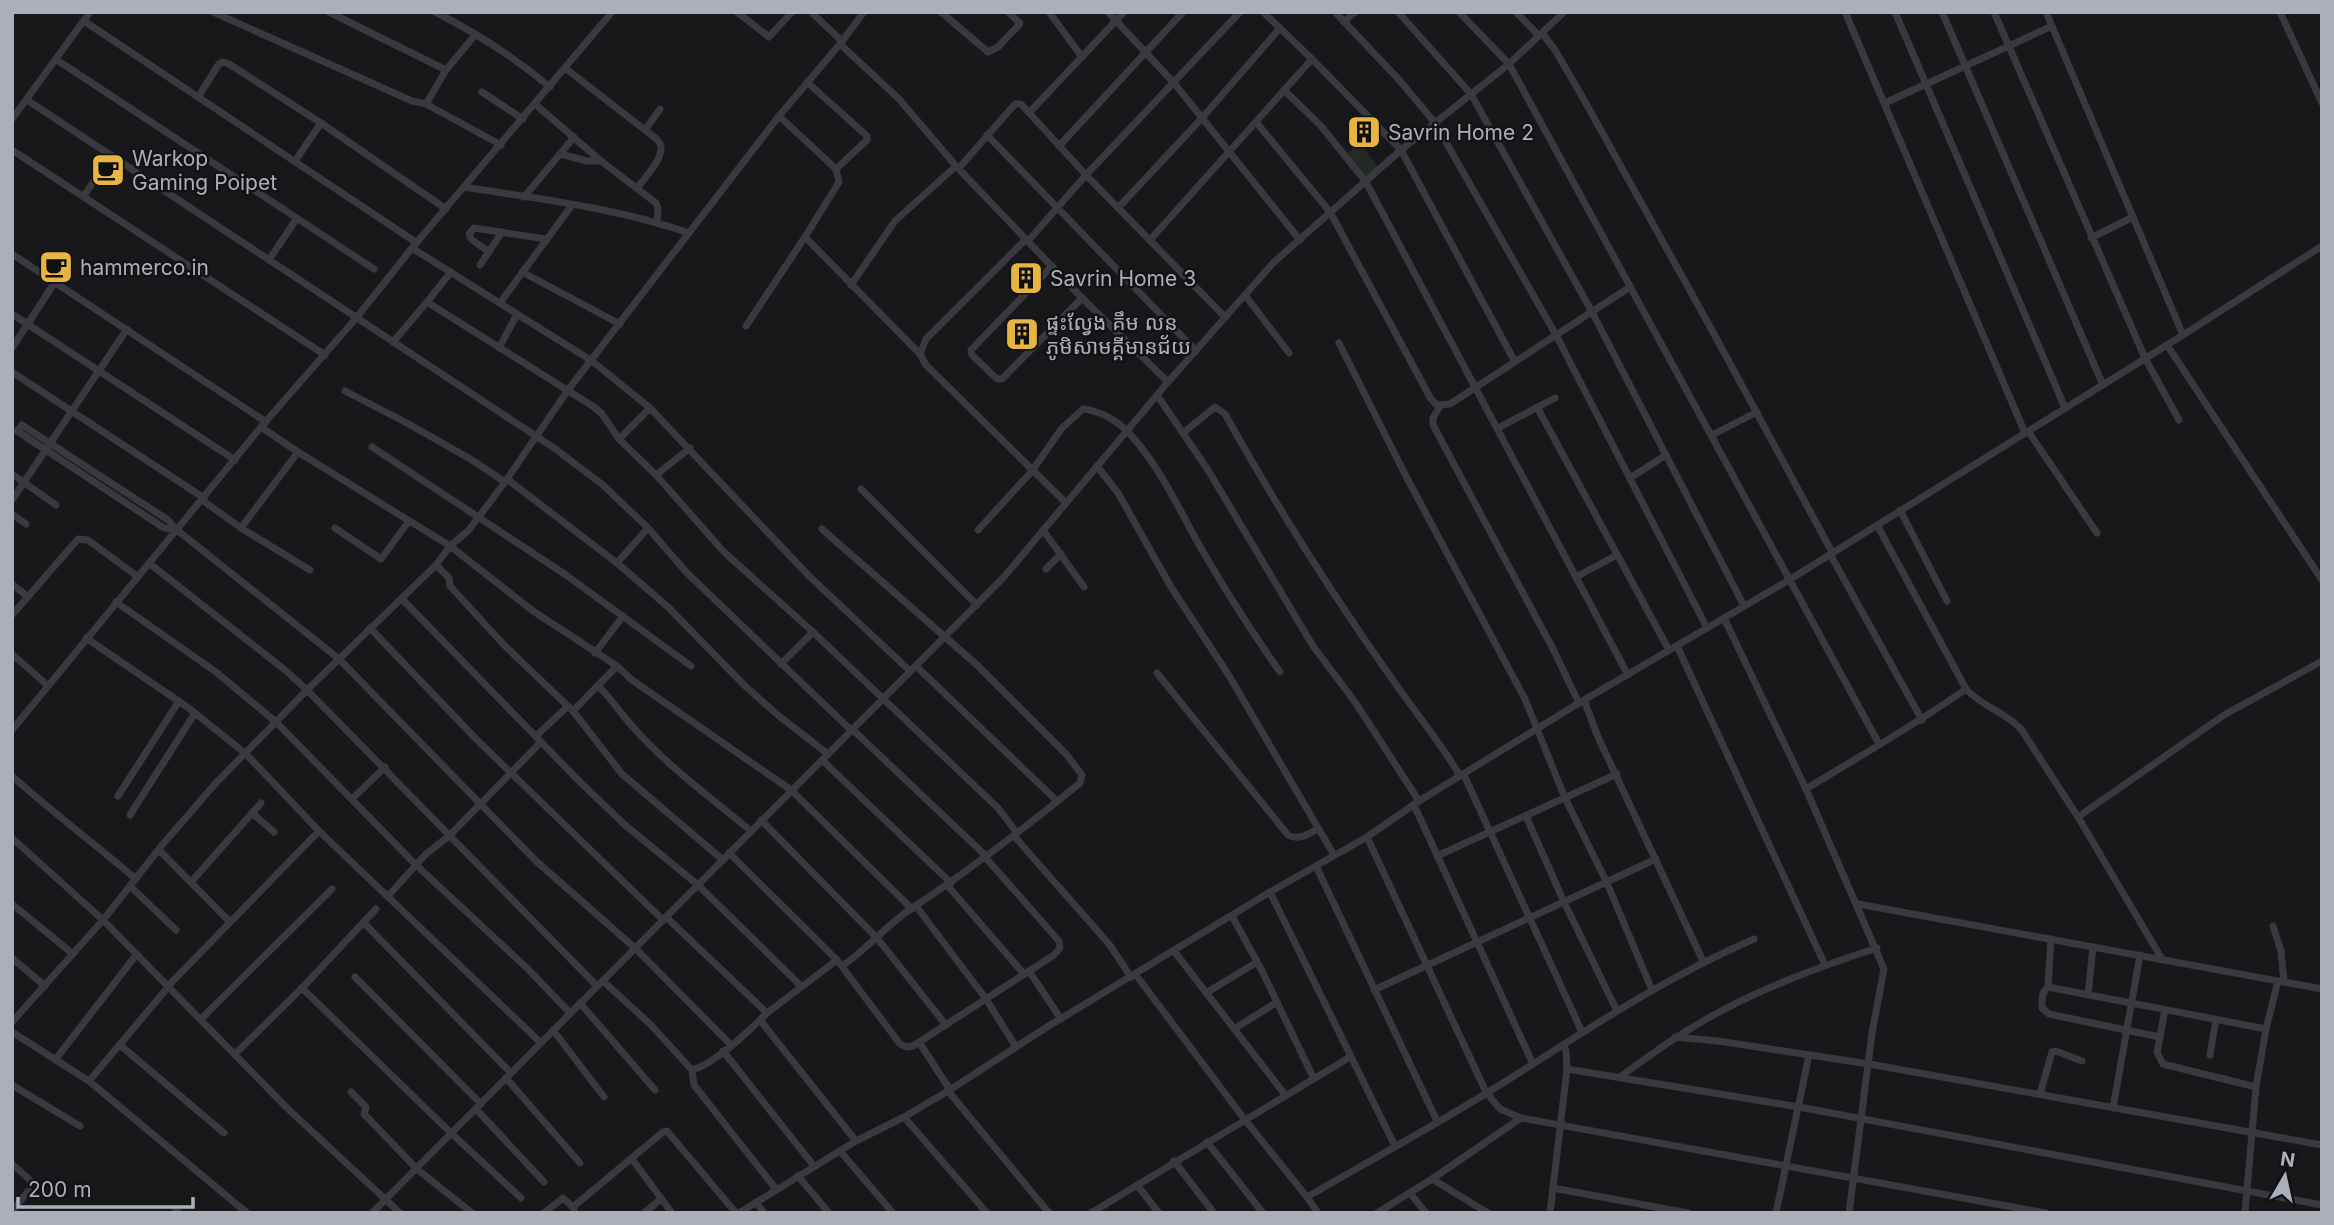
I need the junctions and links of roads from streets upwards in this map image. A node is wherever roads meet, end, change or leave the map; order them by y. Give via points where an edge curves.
1 (90, 12) edge
2 (213, 12) edge
3 (329, 12) edge
4 (435, 12) edge
5 (457, 12) edge
6 (612, 12) edge
7 (792, 12) edge
8 (864, 12) edge
9 (941, 12) edge
10 (1008, 12) edge
11 (1049, 12) edge
12 (1108, 12) edge
13 (1124, 12) edge
14 (1183, 12) edge
15 (1240, 12) edge
16 (1263, 12) edge
17 (1335, 12) edge
18 (1355, 12) edge
19 (1398, 12) edge
20 (1459, 12) edge
21 (1516, 12) edge
22 (1564, 12) edge
23 (1845, 12) edge
24 (1895, 12) edge
25 (1942, 12) edge
26 (1994, 12) edge
27 (2046, 12) edge
28 (2280, 12) edge
29 (740, 13) edge
30 (813, 14) dead end
31 (84, 21) junction
32 (452, 21) junction
33 (1116, 22) junction
34 (1344, 22) junction
35 (2052, 26) junction
36 (1280, 28) junction
37 (475, 35) junction
38 (1540, 35) junction
39 (841, 42) junction
40 (2008, 46) junction
41 (1146, 53) junction
42 (1082, 57) junction
43 (1312, 59) junction
44 (57, 60) junction
45 (1509, 64) junction
46 (1965, 65) junction
47 (565, 68) junction
48 (446, 70) junction
49 (807, 82) junction
50 (1174, 83) junction
51 (1925, 84) junction
52 (550, 87) junction
53 (1284, 90) junction
54 (482, 92) dead end
55 (1471, 94) junction
56 (198, 97) junction
57 (27, 100) junction
58 (1885, 103) junction
59 (2322, 103) edge
60 (426, 104) junction
61 (535, 104) junction
62 (660, 109) dead end
63 (1029, 113) junction
64 (779, 116) junction
65 (1202, 118) junction
66 (12, 119) edge
67 (523, 119) junction
68 (1255, 122) junction
69 (321, 123) junction
70 (1435, 123) junction
71 (645, 130) junction
72 (987, 135) junction
73 (574, 137) junction
74 (501, 145) junction
75 (1059, 146) junction
76 (12, 150) edge
77 (1401, 150) junction
78 (1230, 152) junction
79 (560, 154) junction
80 (111, 155) junction
81 (601, 161) junction
82 (295, 162) junction
83 (958, 167) junction
84 (836, 169) junction
85 (1086, 175) junction
86 (1366, 182) junction
87 (464, 187) junction
88 (638, 187) junction
89 (84, 196) junction
90 (524, 197) junction
91 (572, 205) junction
92 (1057, 207) junction
93 (1118, 208) junction
94 (446, 209) junction
95 (1330, 212) junction
96 (2133, 218) junction
97 (297, 219) junction
98 (657, 222) junction
99 (502, 232) junction
100 (689, 233) junction
101 (805, 237) junction
102 (2091, 237) junction
103 (546, 239) junction
104 (1027, 239) junction
105 (1150, 240) junction
106 (1300, 240) junction
107 (415, 245) junction
108 (2322, 246) edge
109 (489, 252) junction
110 (12, 254) edge
111 (269, 260) junction
112 (480, 265) dead end
113 (1052, 266) junction
114 (374, 269) dead end
115 (451, 272) junction
116 (522, 272) junction
117 (55, 282) junction
118 (851, 285) junction
119 (1630, 288) junction
120 (1245, 295) junction
121 (1082, 298) junction
122 (426, 302) junction
123 (500, 303) junction
124 (1592, 312) junction
125 (12, 314) edge
126 (517, 314) junction
127 (358, 317) junction
128 (1225, 317) junction
129 (28, 324) junction
130 (620, 324) junction
131 (747, 326) dead end
132 (127, 330) junction
133 (1556, 335) junction
134 (2183, 335) junction
135 (393, 342) junction
136 (1339, 343) dead end
137 (2167, 345) junction
138 (12, 348) edge
139 (499, 348) junction
140 (1196, 351) junction
141 (1289, 353) dead end
142 (920, 354) junction
143 (324, 355) junction
144 (2146, 358) junction
145 (592, 361) junction
146 (1515, 362) junction
147 (99, 371) junction
148 (12, 372) edge
149 (1168, 382) junction
150 (2103, 385) junction
151 (1476, 387) junction
152 (568, 390) junction
153 (345, 391) dead end
154 (1157, 395) junction
155 (1555, 398) dead end
156 (1440, 406) junction
157 (1537, 407) junction
158 (650, 408) junction
159 (2065, 408) junction
160 (72, 411) junction
161 (1757, 412) junction
162 (2179, 420) dead end
163 (264, 424) junction
164 (1498, 428) junction
165 (1127, 431) junction
166 (2027, 432) junction
167 (1183, 433) junction
168 (1712, 435) junction
169 (537, 437) junction
170 (619, 439) junction
171 (48, 447) junction
172 (372, 447) dead end
173 (690, 448) junction
174 (298, 452) junction
175 (1666, 456) junction
176 (235, 460) junction
177 (1097, 466) junction
178 (1032, 471) junction
179 (12, 474) edge
180 (656, 475) junction
181 (1630, 478) junction
182 (506, 480) junction
183 (24, 482) junction
184 (861, 489) dead end
185 (203, 499) junction
186 (12, 500) edge
187 (1066, 503) junction
188 (56, 505) dead end
189 (1900, 510) junction
190 (12, 514) edge
191 (477, 517) junction
192 (409, 521) junction
193 (26, 524) dead end
194 (1877, 525) junction
195 (241, 528) junction
196 (335, 528) dead end
197 (648, 528) junction
198 (822, 529) dead end
199 (177, 530) junction
200 (978, 530) dead end
201 (1043, 530) junction
202 (2096, 533) dead end
203 (450, 546) junction
204 (1831, 553) junction
205 (1061, 554) junction
206 (1617, 555) junction
207 (149, 563) junction
208 (617, 563) junction
209 (436, 565) junction
210 (310, 569) dead end
211 (1046, 569) dead end
212 (137, 576) junction
213 (1576, 577) junction
214 (1789, 580) junction
215 (2322, 580) edge
216 (12, 584) edge
217 (1084, 587) dead end
218 (28, 597) junction
219 (402, 599) junction
220 (1947, 601) dead end
221 (116, 602) junction
222 (977, 605) junction
223 (1745, 606) junction
224 (12, 615) edge
225 (623, 616) junction
226 (1724, 618) junction
227 (370, 628) junction
228 (1707, 628) junction
229 (813, 632) junction
230 (946, 636) junction
231 (86, 638) junction
232 (1677, 646) junction
233 (1669, 650) junction
234 (595, 653) junction
235 (12, 654) edge
236 (339, 659) junction
237 (2322, 661) edge
238 (781, 664) junction
239 (617, 666) junction
240 (691, 666) dead end
241 (913, 669) junction
242 (1157, 673) dead end
243 (1280, 673) dead end
244 (1628, 675) junction
245 (47, 685) junction
246 (598, 686) junction
247 (1966, 689) junction
248 (307, 690) junction
249 (883, 699) junction
250 (179, 701) junction
251 (1581, 702) junction
252 (570, 708) junction
253 (195, 713) junction
254 (1922, 720) junction
255 (276, 722) junction
256 (14, 724) edge
257 (851, 729) junction
258 (1537, 730) junction
259 (538, 739) junction
260 (1879, 744) junction
261 (246, 754) junction
262 (825, 757) junction
263 (385, 767) junction
264 (510, 773) junction
265 (1617, 774) junction
266 (12, 776) edge
267 (1462, 776) junction
268 (1806, 789) junction
269 (791, 790) junction
270 (118, 796) dead end
271 (1565, 798) junction
272 (352, 799) junction
273 (1057, 801) junction
274 (261, 803) dead end
275 (480, 803) junction
276 (1417, 803) junction
277 (252, 813) junction
278 (130, 815) dead end
279 (1527, 816) junction
280 (2078, 817) junction
281 (761, 820) junction
282 (1318, 829) junction
283 (319, 831) junction
284 (751, 831) junction
285 (274, 832) dead end
286 (1489, 833) junction
287 (1016, 834) junction
288 (449, 836) junction
289 (1367, 837) junction
290 (12, 838) edge
291 (159, 850) junction
292 (729, 853) junction
293 (1334, 855) junction
294 (1437, 856) junction
295 (985, 857) junction
296 (1656, 859) junction
297 (723, 860) junction
298 (416, 865) junction
299 (1316, 866) junction
300 (136, 879) junction
301 (191, 882) junction
302 (1607, 883) junction
303 (949, 884) junction
304 (698, 885) junction
305 (130, 886) junction
306 (332, 889) dead end
307 (1270, 892) junction
308 (388, 896) junction
309 (1564, 902) junction
310 (12, 904) edge
311 (1858, 904) junction
312 (914, 908) junction
313 (376, 909) dead end
314 (1232, 916) junction
315 (665, 918) junction
316 (1529, 918) junction
317 (103, 920) junction
318 (229, 921) junction
319 (364, 923) junction
320 (2273, 926) dead end
321 (176, 930) dead end
322 (877, 938) junction
323 (1754, 939) dead end
324 (2051, 939) junction
325 (1477, 944) junction
326 (2093, 947) junction
327 (1877, 948) junction
328 (636, 949) junction
329 (1174, 951) junction
330 (73, 954) junction
331 (137, 954) junction
332 (2140, 955) junction
333 (12, 958) edge
334 (2162, 959) junction
335 (1703, 961) junction
336 (1257, 962) junction
337 (840, 963) junction
338 (1825, 965) junction
339 (1427, 967) junction
340 (1027, 972) junction
341 (1133, 976) junction
342 (355, 977) dead end
343 (2281, 982) junction
344 (600, 983) junction
345 (45, 986) junction
346 (168, 986) junction
347 (801, 986) junction
348 (2048, 987) junction
349 (302, 988) junction
350 (2322, 989) edge
351 (1374, 990) junction
352 (1652, 990) junction
353 (1206, 993) junction
354 (2088, 995) junction
355 (986, 999) junction
356 (1277, 1002) junction
357 (2131, 1002) junction
358 (580, 1003) junction
359 (2165, 1010) junction
360 (1617, 1011) junction
361 (569, 1013) junction
362 (767, 1013) junction
363 (201, 1019) junction
364 (1061, 1019) junction
365 (2216, 1019) junction
366 (760, 1020) junction
367 (12, 1022) edge
368 (946, 1024) junction
369 (1234, 1029) junction
370 (2125, 1029) junction
371 (2266, 1029) junction
372 (553, 1030) junction
373 (12, 1032) edge
374 (1581, 1032) junction
375 (1675, 1037) junction
376 (2160, 1037) junction
377 (540, 1042) junction
378 (919, 1042) junction
379 (120, 1045) junction
380 (731, 1045) junction
381 (1563, 1045) junction
382 (1016, 1047) junction
383 (723, 1051) junction
384 (235, 1054) junction
385 (1809, 1055) junction
386 (2210, 1055) dead end
387 (1350, 1057) junction
388 (55, 1060) junction
389 (2082, 1061) dead end
390 (1533, 1064) junction
391 (1869, 1064) junction
392 (1567, 1069) junction
393 (692, 1070) junction
394 (509, 1075) junction
395 (1619, 1077) junction
396 (1314, 1079) junction
397 (89, 1082) junction
398 (12, 1085) edge
399 (2256, 1087) junction
400 (655, 1090) dead end
401 (949, 1090) junction
402 (351, 1092) dead end
403 (1486, 1092) junction
404 (2040, 1094) junction
405 (1286, 1096) junction
406 (604, 1097) dead end
407 (479, 1107) junction
408 (1799, 1107) junction
409 (2113, 1108) junction
410 (904, 1117) junction
411 (1521, 1118) junction
412 (1862, 1119) junction
413 (1245, 1121) junction
414 (1437, 1121) junction
415 (1561, 1125) junction
416 (80, 1126) dead end
417 (224, 1133) dead end
418 (451, 1133) junction
419 (2253, 1133) junction
420 (856, 1141) junction
421 (1207, 1142) junction
422 (2322, 1145) edge
423 (1395, 1146) junction
424 (840, 1151) junction
425 (632, 1159) junction
426 (1174, 1161) junction
427 (580, 1163) dead end
428 (12, 1164) edge
429 (814, 1166) junction
430 (1785, 1166) junction
431 (417, 1169) junction
432 (798, 1176) junction
433 (1432, 1179) junction
434 (1854, 1179) junction
435 (544, 1182) dead end
436 (1137, 1185) junction
437 (1553, 1188) junction
438 (776, 1189) junction
439 (2249, 1191) junction
440 (1410, 1193) junction
441 (1307, 1197) junction
442 (521, 1198) dead end
443 (662, 1199) junction
444 (385, 1200) junction
445 (756, 1202) junction
446 (2322, 1205) edge
447 (574, 1210) edge
448 (1104, 1210) edge
449 (12, 1211) edge
450 (247, 1213) edge
451 (372, 1213) edge
452 (400, 1213) edge
453 (472, 1213) edge
454 (544, 1213) edge
455 (644, 1213) edge
456 (672, 1213) edge
457 (738, 1213) edge
458 (764, 1213) edge
459 (828, 1213) edge
460 (893, 1213) edge
461 (987, 1213) edge
462 (1049, 1213) edge
463 (1091, 1213) edge
464 (1159, 1213) edge
465 (1214, 1213) edge
466 (1263, 1213) edge
467 (1318, 1213) edge
468 (1377, 1213) edge
469 (1426, 1213) edge
470 (1488, 1213) edge
471 (1550, 1213) edge
472 (1688, 1213) edge
473 (1776, 1213) edge
474 (1849, 1213) edge
475 (2046, 1213) edge
476 (2245, 1213) edge

1 - 31 street
2 - 60 street
3 - 48 street
4 - 32 street
5 - 32 street
6 - 47 street
7 - 29 street via 769,37
8 - 39 street
9 - 10 street via 988,52 1020,23
11 - 42 street
12 - 33 street
13 - 33 street
14 - 41 street
15 - 50 street
16 - 36 street
17 - 34 street
18 - 34 street
19 - 55 street
20 - 45 street
21 - 38 street
22 - 38 street
23 - 58 street
24 - 51 street
25 - 46 street
26 - 40 street
27 - 35 street
28 - 59 street
30 - 39 street
31 - 44 street
31 - 56 street
32 - 37 street
33 - 41 street
33 - 42 street
34 - 70 street
35 - 40 street
35 - 96 street
36 - 43 street
36 - 65 street
37 - 48 street
37 - 52 street
38 - 45 street
38 - 161 street via 1555,50 1583,98
39 - 49 street
39 - 83 street
40 - 46 street
40 - 102 street
41 - 50 street
41 - 75 street
42 - 63 street
43 - 53 street
43 - 77 street
44 - 57 street
44 - 97 street
45 - 55 street
45 - 119 street
46 - 51 street
46 - 150 street
47 - 52 street
47 - 71 street
48 - 60 street
49 - 64 street
49 - 84 street via 867,136
50 - 65 street
50 - 85 street
51 - 58 street
51 - 159 street
52 - 61 street
53 - 68 street
53 - 86 street via 1321,126
54 - 67 street
55 - 70 street
55 - 124 street
56 - 69 street via 223,62
56 - 82 street
57 - 66 street
57 - 80 street
58 - 166 street
60 - 74 street
61 - 67 street
61 - 73 street
62 - 71 street
63 - 72 street via 1015,104
63 - 75 street
64 - 84 street
64 - 100 street
65 - 78 street
65 - 93 street
67 - 74 street
68 - 78 street
68 - 95 street
69 - 82 street
69 - 94 street
70 - 77 street
70 - 133 street
71 - 88 street via 662,148
72 - 83 street
72 - 92 street
73 - 79 street
73 - 81 street
74 - 87 street
75 - 85 street
76 - 89 street
77 - 86 street
77 - 146 street
78 - 105 street
78 - 106 street
79 - 81 street
79 - 90 street
80 - 89 street
80 - 111 street
81 - 88 street
82 - 107 street
83 - 104 street
83 - 118 street via 895,221
84 - 101 street via 839,181
85 - 92 street
85 - 93 street
86 - 95 street
86 - 151 street
87 - 90 street
87 - 94 street
88 - 98 street via 656,203
89 - 143 street
90 - 91 street
91 - 98 street
91 - 103 street
92 - 104 street
92 - 140 street
93 - 105 street
94 - 107 street
95 - 106 street
95 - 156 street via 1431,399
96 - 102 street
96 - 134 street
97 - 111 street
97 - 114 street
98 - 100 street
99 - 103 street
99 - 109 street
99 - 109 street via 471,230 471,239
100 - 130 street
101 - 118 street
101 - 131 street
102 - 144 street
103 - 116 street
104 - 113 street
104 - 142 street via 926,339
105 - 128 street
106 - 120 street
107 - 115 street
107 - 127 street
108 - 134 street
109 - 112 street
110 - 117 street
111 - 127 street
113 - 121 street
113 - 121 street via 971,350 972,355 1002,379
115 - 122 street
115 - 123 street
116 - 123 street
116 - 130 street
117 - 129 street
117 - 132 street
118 - 142 street
119 - 124 street
119 - 168 street
120 - 128 street
120 - 141 street
121 - 149 street
122 - 135 street
122 - 139 street
123 - 126 street
124 - 133 street
124 - 175 street
125 - 129 street
126 - 139 street
126 - 145 street
127 - 135 street
127 - 143 street
128 - 140 street
129 - 138 street
129 - 147 street
130 - 145 street
132 - 147 street
132 - 163 street
133 - 146 street
133 - 181 street
134 - 137 street
135 - 169 street
136 - 258 street
137 - 144 street
137 - 215 street
139 - 152 street
140 - 149 street
142 - 178 street
143 - 163 street
144 - 150 street
144 - 162 street
145 - 152 street
145 - 158 street
146 - 151 street
147 - 160 street
147 - 176 street
148 - 160 street
149 - 154 street
150 - 159 street
151 - 156 street
151 - 164 street
152 - 169 street
152 - 170 street via 602,414
153 - 182 street
154 - 165 street
154 - 167 street
155 - 157 street
156 - 251 street via 1433,425
157 - 164 street
157 - 206 street
158 - 170 street
158 - 173 street
159 - 166 street
160 - 171 street
160 - 185 street
161 - 168 street
161 - 204 street
163 - 174 street
163 - 176 street
164 - 213 street
165 - 177 street
165 - 178 street via 1099,410 1083,408 1062,428
165 - 243 street via 1160,476
166 - 189 street
166 - 202 street
167 - 267 street via 1215,407 1225,414 1318,570
167 - 276 street via 1313,646
168 - 214 street
169 - 182 street
169 - 197 street via 603,485
170 - 180 street
171 - 183 street
171 - 199 street via 168,520
172 - 191 street
173 - 180 street
173 - 241 street via 809,576
174 - 192 street
174 - 195 street
175 - 181 street
175 - 223 street
176 - 185 street
177 - 187 street
177 - 282 street via 1118,493
178 - 187 street
178 - 200 street
179 - 183 street
180 - 229 street via 724,552
181 - 228 street
182 - 191 street
182 - 208 street
183 - 186 street
183 - 188 street
184 - 222 street
185 - 195 street
185 - 199 street
187 - 201 street
189 - 194 street
189 - 220 street
190 - 193 street
191 - 203 street
191 - 225 street
192 - 196 street via 381,559
192 - 203 street
194 - 204 street
194 - 247 street
195 - 210 street
197 - 208 street
197 - 238 street via 687,573
198 - 230 street
199 - 207 street
199 - 236 street
201 - 205 street
201 - 222 street
203 - 209 street
203 - 234 street
204 - 214 street
204 - 254 street
205 - 211 street
205 - 217 street
206 - 213 street
206 - 233 street
207 - 212 street
207 - 248 street
208 - 262 street
209 - 219 street
209 - 252 street via 504,645
212 - 218 street via 81,538
212 - 221 street
213 - 244 street
214 - 223 street
214 - 260 street
216 - 218 street
218 - 224 street
219 - 227 street
219 - 259 street
221 - 231 street
221 - 255 street via 216,672
222 - 230 street
223 - 226 street
225 - 234 street
225 - 240 street
226 - 228 street
226 - 268 street
227 - 236 street
227 - 264 street
228 - 232 street
229 - 238 street
229 - 249 street
230 - 241 street
230 - 273 street via 1058,745 1082,775 1080,783
231 - 245 street
231 - 250 street
232 - 233 street
232 - 338 street
233 - 244 street
234 - 239 street
235 - 245 street
236 - 248 street
236 - 275 street
237 - 280 street via 2224,715
238 - 257 street
239 - 246 street
239 - 269 street
241 - 249 street
241 - 273 street
242 - 282 street via 1288,835 1303,837
244 - 251 street
245 - 256 street
246 - 252 street
246 - 284 street via 633,727
247 - 254 street
247 - 280 street via 2021,729
248 - 255 street
248 - 263 street
249 - 257 street
249 - 287 street via 998,808
250 - 253 street
250 - 270 street
251 - 258 street
251 - 265 street
252 - 259 street
252 - 297 street via 622,774
253 - 261 street
253 - 278 street
254 - 260 street
255 - 261 street
255 - 272 street
257 - 262 street
257 - 295 street
258 - 267 street
258 - 271 street
259 - 264 street
259 - 304 street via 625,825
260 - 268 street
261 - 283 street
261 - 291 street
262 - 269 street
262 - 303 street
263 - 272 street
263 - 288 street
264 - 275 street
264 - 315 street
265 - 271 street
265 - 296 street
266 - 300 street
267 - 276 street
267 - 286 street
268 - 311 street
269 - 281 street
269 - 312 street
271 - 279 street
271 - 302 street
272 - 298 street
273 - 287 street
274 - 277 street
275 - 288 street
275 - 328 street via 536,861
276 - 289 street
276 - 294 street
277 - 285 street
277 - 301 street
279 - 286 street
279 - 309 street
280 - 334 street
281 - 284 street
281 - 322 street
282 - 293 street
283 - 308 street
283 - 318 street
284 - 292 street
286 - 294 street
286 - 316 street
287 - 295 street
287 - 341 street
288 - 298 street
288 - 344 street
289 - 293 street
289 - 339 street
290 - 317 street
291 - 300 street
291 - 301 street
292 - 297 street
292 - 337 street
293 - 299 street
294 - 325 street
295 - 303 street
295 - 340 street via 1059,941 1058,952
296 - 302 street
296 - 335 street
297 - 304 street
298 - 308 street
298 - 361 street
299 - 307 street
299 - 351 street
300 - 305 street
301 - 318 street
302 - 309 street
302 - 352 street
303 - 312 street
303 - 340 street
304 - 315 street
304 - 347 street
305 - 317 street
305 - 321 street
306 - 363 street
307 - 314 street
307 - 387 street
308 - 377 street
309 - 316 street
309 - 360 street
310 - 330 street
311 - 324 street
311 - 327 street
312 - 322 street
312 - 355 street
313 - 319 street
314 - 329 street
314 - 336 street
315 - 328 street
315 - 362 street
316 - 325 street
316 - 374 street
317 - 330 street
317 - 331 street
318 - 346 street
319 - 349 street
319 - 394 street
320 - 343 street via 2281,951
322 - 337 street
322 - 368 street
323 - 335 street
324 - 326 street
324 - 348 street
325 - 339 street
325 - 390 street
326 - 332 street
326 - 354 street
327 - 338 street
327 - 391 street via 1884,969
328 - 344 street
328 - 380 street
329 - 341 street
329 - 353 street
330 - 345 street
331 - 346 street
331 - 388 street
332 - 334 street
332 - 357 street
333 - 345 street
334 - 343 street
335 - 352 street
336 - 353 street
336 - 356 street
337 - 347 street
337 - 378 street via 900,1044 910,1047
338 - 375 street via 1723,1010
339 - 351 street
339 - 403 street
340 - 355 street
340 - 364 street
341 - 364 street
341 - 413 street
342 - 407 street
343 - 350 street
343 - 371 street
344 - 358 street
344 - 393 street via 659,1033
345 - 367 street
346 - 363 street
346 - 379 street
347 - 362 street
348 - 354 street
348 - 370 street via 2042,995 2042,1008 2049,1014
349 - 384 street
349 - 418 street
351 - 414 street
352 - 360 street
353 - 369 street
354 - 357 street
355 - 368 street
355 - 382 street
356 - 369 street
356 - 396 street
357 - 359 street
357 - 370 street
358 - 361 street
358 - 400 street
359 - 365 street
359 - 376 street
360 - 374 street
361 - 372 street
362 - 366 street
363 - 384 street
364 - 382 street
365 - 371 street
365 - 386 street
366 - 380 street
366 - 420 street
368 - 378 street
369 - 405 street
370 - 376 street
370 - 409 street
371 - 399 street
372 - 377 street
372 - 406 street
373 - 388 street
374 - 381 street
375 - 385 street
375 - 395 street
376 - 399 street via 2157,1052 2163,1064
377 - 394 street
378 - 401 street
379 - 397 street
379 - 417 street
380 - 383 street
381 - 390 street
381 - 392 street
382 - 401 street
383 - 393 street
383 - 429 street
384 - 444 street
385 - 391 street
385 - 408 street
387 - 396 street
387 - 423 street
388 - 397 street
389 - 404 street via 2052,1052
390 - 403 street
391 - 404 street
391 - 412 street
392 - 395 street
392 - 415 street
393 - 438 street via 694,1085
394 - 407 street
394 - 427 street
395 - 408 street
396 - 405 street
397 - 450 street
398 - 416 street
399 - 419 street
401 - 410 street
401 - 462 street
402 - 431 street via 366,1107 364,1114
403 - 411 street via 1500,1109
403 - 414 street
404 - 409 street
405 - 413 street
407 - 418 street
407 - 435 street
408 - 412 street
408 - 430 street
409 - 419 street
410 - 420 street
410 - 461 street
411 - 415 street
411 - 433 street
412 - 434 street
412 - 439 street
413 - 421 street
413 - 441 street
414 - 423 street
415 - 430 street
415 - 437 street
418 - 431 street
418 - 442 street
419 - 422 street
419 - 439 street
420 - 424 street
421 - 426 street
421 - 466 street
423 - 441 street
424 - 429 street
424 - 460 street
425 - 443 street
425 - 447 street
425 - 457 street via 663,1132 671,1133
426 - 436 street
426 - 465 street
428 - 449 street via 30,1180 31,1188
429 - 432 street
430 - 434 street
430 - 473 street
431 - 444 street
431 - 453 street
432 - 438 street
432 - 459 street
433 - 440 street
433 - 470 street
434 - 474 street
434 - 475 street
436 - 448 street
436 - 464 street
437 - 471 street
437 - 472 street
438 - 445 street
439 - 446 street
439 - 476 street
440 - 468 street
440 - 469 street
441 - 467 street
443 - 455 street
443 - 456 street
444 - 451 street
444 - 452 street
445 - 457 street
445 - 458 street
447 - 454 street via 563,1198
448 - 463 street

